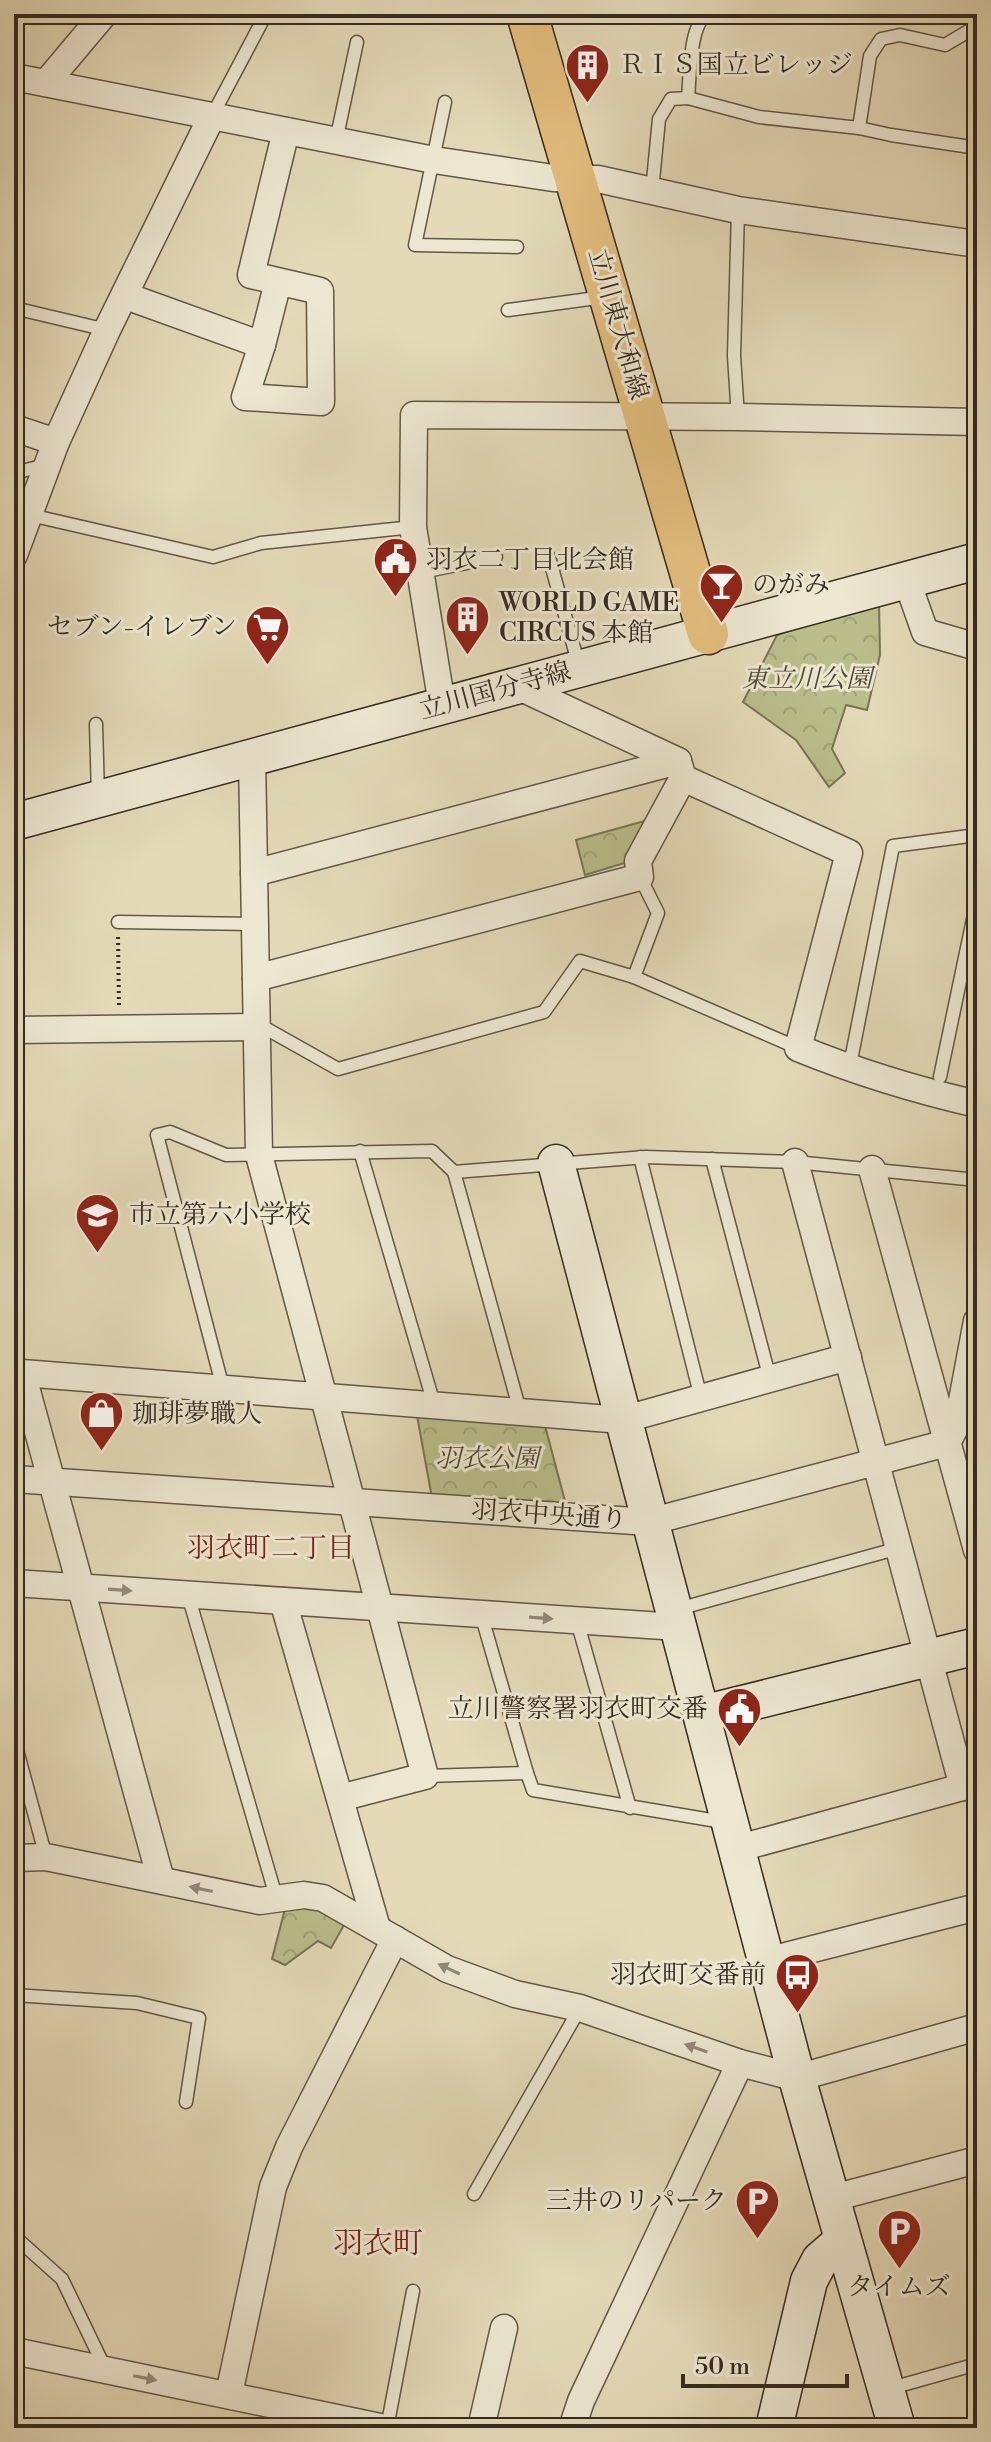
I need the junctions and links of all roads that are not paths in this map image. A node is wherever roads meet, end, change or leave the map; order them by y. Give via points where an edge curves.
1 (104, 14) edge
2 (266, 14) edge
3 (527, 14) edge
4 (708, 14) edge
5 (977, 26) edge
6 (357, 42) dead end
7 (14, 77) edge
8 (46, 83) junction
9 (688, 98) junction
10 (445, 102) dead end
11 (212, 116) junction
12 (859, 128) junction
13 (286, 131) junction
14 (336, 141) junction
15 (977, 148) edge
16 (434, 160) junction
17 (576, 178) junction
18 (652, 191) junction
19 (738, 210) junction
20 (977, 244) edge
21 (517, 247) dead end
22 (278, 282) junction
23 (126, 296) junction
24 (611, 296) junction
25 (14, 308) edge
26 (508, 310) dead end
27 (107, 330) junction
28 (262, 345) junction
29 (645, 416) junction
30 (738, 417) junction
31 (977, 422) edge
32 (14, 428) edge
33 (51, 453) junction
34 (14, 473) edge
35 (30, 515) junction
36 (413, 527) junction
37 (14, 555) edge
38 (496, 557) dead end
39 (549, 557) dead end
40 (977, 561) edge
41 (422, 572) junction
42 (907, 581) junction
43 (708, 634) junction
44 (977, 647) edge
45 (580, 667) junction
46 (515, 685) junction
47 (442, 705) junction
48 (96, 724) dead end
49 (252, 757) junction
50 (680, 770) junction
51 (99, 799) junction
52 (14, 822) edge
53 (977, 835) edge
54 (254, 873) junction
55 (640, 877) junction
56 (977, 900) edge
57 (118, 922) road end
58 (255, 924) junction
59 (634, 977) junction
60 (256, 978) junction
61 (256, 1027) junction
62 (14, 1030) edge
63 (798, 1048) junction
64 (852, 1055) dead end
65 (940, 1077) dead end
66 (977, 1104) edge
67 (360, 1151) junction
68 (259, 1155) junction
69 (640, 1157) junction
70 (712, 1159) junction
71 (795, 1162) junction
72 (556, 1163) junction
73 (872, 1169) junction
74 (454, 1172) junction
75 (977, 1180) edge
76 (977, 1321) edge
77 (848, 1357) junction
78 (770, 1379) junction
79 (223, 1388) junction
80 (323, 1395) junction
81 (701, 1398) junction
82 (434, 1404) junction
83 (520, 1411) junction
84 (622, 1420) junction
85 (959, 1453) edge
86 (876, 1462) junction
87 (14, 1479) edge
88 (51, 1481) junction
89 (352, 1502) junction
90 (649, 1522) junction
91 (899, 1548) junction
92 (977, 1550) edge
93 (14, 1583) edge
94 (82, 1587) junction
95 (188, 1595) junction
96 (283, 1601) junction
97 (380, 1607) junction
98 (481, 1614) junction
99 (676, 1619) junction
100 (577, 1621) junction
101 (977, 1646) edge
102 (929, 1658) junction
103 (702, 1714) junction
104 (14, 1739) edge
105 (527, 1773) junction
106 (425, 1776) junction
107 (970, 1785) edge
108 (340, 1798) junction
109 (630, 1808) junction
110 (733, 1836) junction
111 (46, 1857) junction
112 (14, 1858) edge
113 (161, 1880) junction
114 (277, 1900) junction
115 (977, 1907) edge
116 (386, 1933) junction
117 (766, 1961) junction
118 (14, 1995) edge
119 (580, 2008) junction
120 (977, 2027) edge
121 (740, 2063) junction
122 (797, 2078) junction
123 (186, 2102) dead end
124 (977, 2160) edge
125 (474, 2194) dead end
126 (833, 2198) junction
127 (14, 2236) edge
128 (842, 2241) junction
129 (413, 2291) dead end
130 (504, 2328) dead end
131 (14, 2351) edge
132 (977, 2364) edge
133 (106, 2370) junction
134 (886, 2390) junction
135 (229, 2394) junction
136 (386, 2428) edge
137 (481, 2428) edge
138 (572, 2428) edge
139 (774, 2428) edge
140 (897, 2428) edge

1 - 8 street
2 - 11 lane
3 - 17 main road, 立川東大和線
4 - 9 lane via 695,29
5 - 12 lane via 945,45 900,35 881,39 870,56
6 - 14 lane
7 - 8 street
8 - 11 street
9 - 12 lane via 759,117
9 - 18 lane via 671,99 659,119
10 - 16 lane
11 - 13 street
11 - 23 street
12 - 15 lane
13 - 14 street
13 - 22 street via 251,275
14 - 16 street
16 - 17 street
16 - 21 lane via 415,245
17 - 18 street
17 - 24 main road, 立川東大和線
18 - 19 street
19 - 20 street
19 - 30 lane
22 - 28 street
22 - 28 street via 320,291 321,402 245,397
23 - 27 street
23 - 28 street
24 - 26 lane
24 - 29 main road, 立川東大和線
25 - 27 lane
27 - 33 street
29 - 30 street
29 - 36 street via 414,415
29 - 43 main road, 立川東大和線
30 - 31 street
32 - 33 street
33 - 34 lane
33 - 35 street
35 - 36 lane via 213,557 261,543
35 - 37 street
36 - 41 street
38 - 41 lane
39 - 45 lane
40 - 42 street, 立川国分寺線
41 - 47 street
42 - 43 street, 立川国分寺線
42 - 44 street via 925,632
43 - 45 street, 立川国分寺線
45 - 46 street, 立川国分寺線
46 - 47 street, 立川国分寺線
46 - 50 street
47 - 49 street, 立川国分寺線
48 - 51 lane
49 - 51 street, 立川国分寺線
49 - 54 street
50 - 54 street
50 - 55 street via 638,861
50 - 63 street via 849,853
51 - 52 street, 立川国分寺線
53 - 64 lane via 893,846
54 - 58 street
55 - 59 lane via 658,913
55 - 60 street
56 - 65 lane
57 - 58 lane
58 - 60 street
59 - 61 lane via 580,961 544,1012 338,1069
59 - 63 lane
60 - 61 street
61 - 62 street
61 - 68 street
63 - 66 street via 850,1069
67 - 68 lane
67 - 74 lane via 432,1151
67 - 82 lane
68 - 79 lane via 226,1155 170,1132 157,1135
68 - 80 street
69 - 70 lane
69 - 72 lane
69 - 81 lane
70 - 71 lane
70 - 78 lane
71 - 73 lane
71 - 77 street
72 - 74 lane
72 - 84 street
73 - 75 lane
73 - 85 street
74 - 83 lane
76 - 85 street via 958,1422
77 - 78 street
77 - 86 street
78 - 81 street
79 - 80 street
79 - 88 street via 22,1373
80 - 82 street
80 - 89 street
81 - 84 street
82 - 83 street
83 - 84 street
84 - 90 street
85 - 86 street
85 - 92 street
86 - 90 street
86 - 91 street
87 - 88 street, 羽衣中央通り
88 - 89 street, 羽衣中央通り
88 - 94 street
89 - 90 street, 羽衣中央通り
89 - 97 street
90 - 99 street, 羽衣中央通り
91 - 99 lane
91 - 102 street
93 - 94 street
94 -> 95 street
94 - 113 street
95 - 96 street
95 - 114 lane
96 - 97 street
96 - 108 street
97 - 98 street
97 - 106 street
98 -> 100 street
98 - 105 lane
99 - 100 street
99 - 103 street, 羽衣中央通り
100 - 109 lane
101 - 102 street
102 - 103 street
102 - 107 street
103 - 110 street, 羽衣中央通り
104 - 111 lane
105 - 106 lane
105 - 109 lane via 533,1790
106 - 108 street
107 - 110 street
108 - 116 street
109 - 110 lane
110 - 117 street, 羽衣中央通り
111 - 112 street
111 - 113 street
114 -> 113 street
114 - 116 street via 323,1898
115 - 117 street
119 -> 116 street via 515,1994 447,1969
116 - 135 street via 273,2187
117 - 122 street, 羽衣中央通り
118 - 123 lane via 137,2003 199,2018
121 -> 119 street
119 - 125 lane
120 - 122 street
121 - 122 street
121 - 138 street
122 - 126 street, 羽衣中央通り
124 - 126 street
126 - 128 street, 羽衣中央通り
127 - 133 lane via 62,2279
128 - 134 street, 羽衣中央通り
128 - 139 street via 820,2260 809,2281
129 - 136 lane
130 - 137 street
131 - 133 street
132 - 134 lane
133 -> 135 street
134 - 140 street, 羽衣中央通り
135 - 136 street

